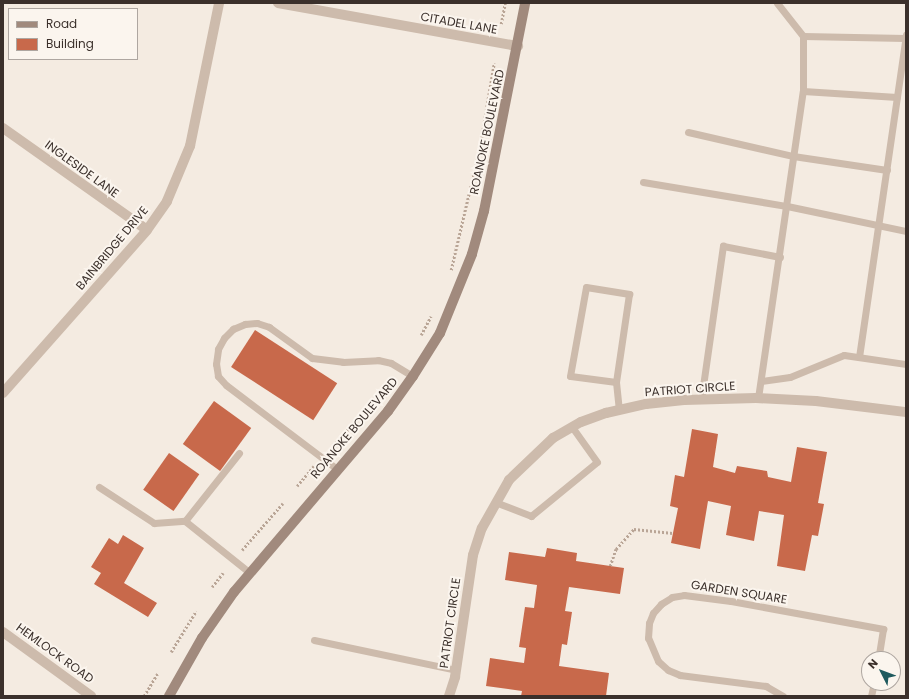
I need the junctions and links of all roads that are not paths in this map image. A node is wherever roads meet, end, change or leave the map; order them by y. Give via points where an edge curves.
1 (219, 3) edge
2 (278, 3) edge
3 (526, 3) edge
4 (776, 3) edge
5 (803, 36) junction
6 (906, 36) edge
7 (518, 46) junction
8 (803, 91) junction
9 (897, 97) junction
10 (3, 128) edge
11 (688, 132) dead end
12 (793, 156) junction
13 (886, 170) junction
14 (644, 182) dead end
15 (787, 206) junction
16 (880, 225) junction
17 (147, 230) junction
18 (906, 231) edge
19 (780, 257) junction
20 (859, 357) junction
21 (906, 364) edge
22 (413, 376) junction
23 (7, 381) edge
24 (761, 381) junction
25 (616, 382) junction
26 (3, 393) edge
27 (758, 398) junction
28 (701, 400) junction
29 (618, 410) junction
30 (906, 412) edge
31 (572, 427) junction
32 (239, 453) dead end
33 (337, 469) junction
34 (99, 487) dead end
35 (495, 502) junction
36 (185, 521) junction
37 (250, 572) junction
38 (3, 632) edge
39 (314, 640) dead end
40 (879, 651) edge
41 (456, 670) junction
42 (91, 696) edge
43 (169, 696) edge
44 (449, 696) edge
45 (783, 696) edge

1 - 17 street, BAINBRIDGE DRIVE via 187,157 167,201
2 - 7 street, CITADEL LANE
3 - 7 main road, ROANOKE BOULEVARD
4 - 5 lane
5 - 6 lane
5 - 8 lane
6 - 9 lane
7 - 22 main road, ROANOKE BOULEVARD via 491,181 472,254 440,332
8 - 9 lane
8 - 12 lane
9 - 13 lane
10 - 17 street, INGLESIDE LANE
11 - 12 lane
12 - 13 lane
12 - 15 lane
13 - 16 lane
14 - 15 lane
15 - 16 lane
15 - 19 lane
16 - 18 lane
16 - 20 lane
17 - 23 street, BAINBRIDGE DRIVE
19 - 24 lane
19 - 28 lane via 723,246
20 - 21 lane
20 - 24 lane via 844,355 790,377
22 - 33 main road, ROANOKE BOULEVARD via 388,410
22 - 33 lane via 391,363 378,360 343,362 312,358 269,327 257,323 233,329 224,338 218,350 218,376 226,385
23 - 26 street, BAINBRIDGE DRIVE
24 - 27 lane
25 - 25 lane via 570,376 586,287 629,294
25 - 29 lane
27 - 28 street, PATRIOT CIRCLE
27 - 30 street, PATRIOT CIRCLE via 816,401
28 - 29 street, PATRIOT CIRCLE via 646,404
29 - 31 street, PATRIOT CIRCLE
31 - 35 street, PATRIOT CIRCLE via 553,438 528,459 509,480
31 - 35 lane via 597,462 531,516
32 - 36 lane
33 - 37 main road, ROANOKE BOULEVARD
34 - 36 lane via 154,523
35 - 41 street, PATRIOT CIRCLE via 482,528 474,555
36 - 37 lane
37 - 43 main road, ROANOKE BOULEVARD via 202,638
38 - 42 street, HEMLOCK ROAD
39 - 41 lane
40 - 45 lane, GARDEN SQUARE via 883,629 731,601 684,595 666,601 653,613 648,638 658,661 668,670 680,675 766,686
41 - 44 street, PATRIOT CIRCLE

